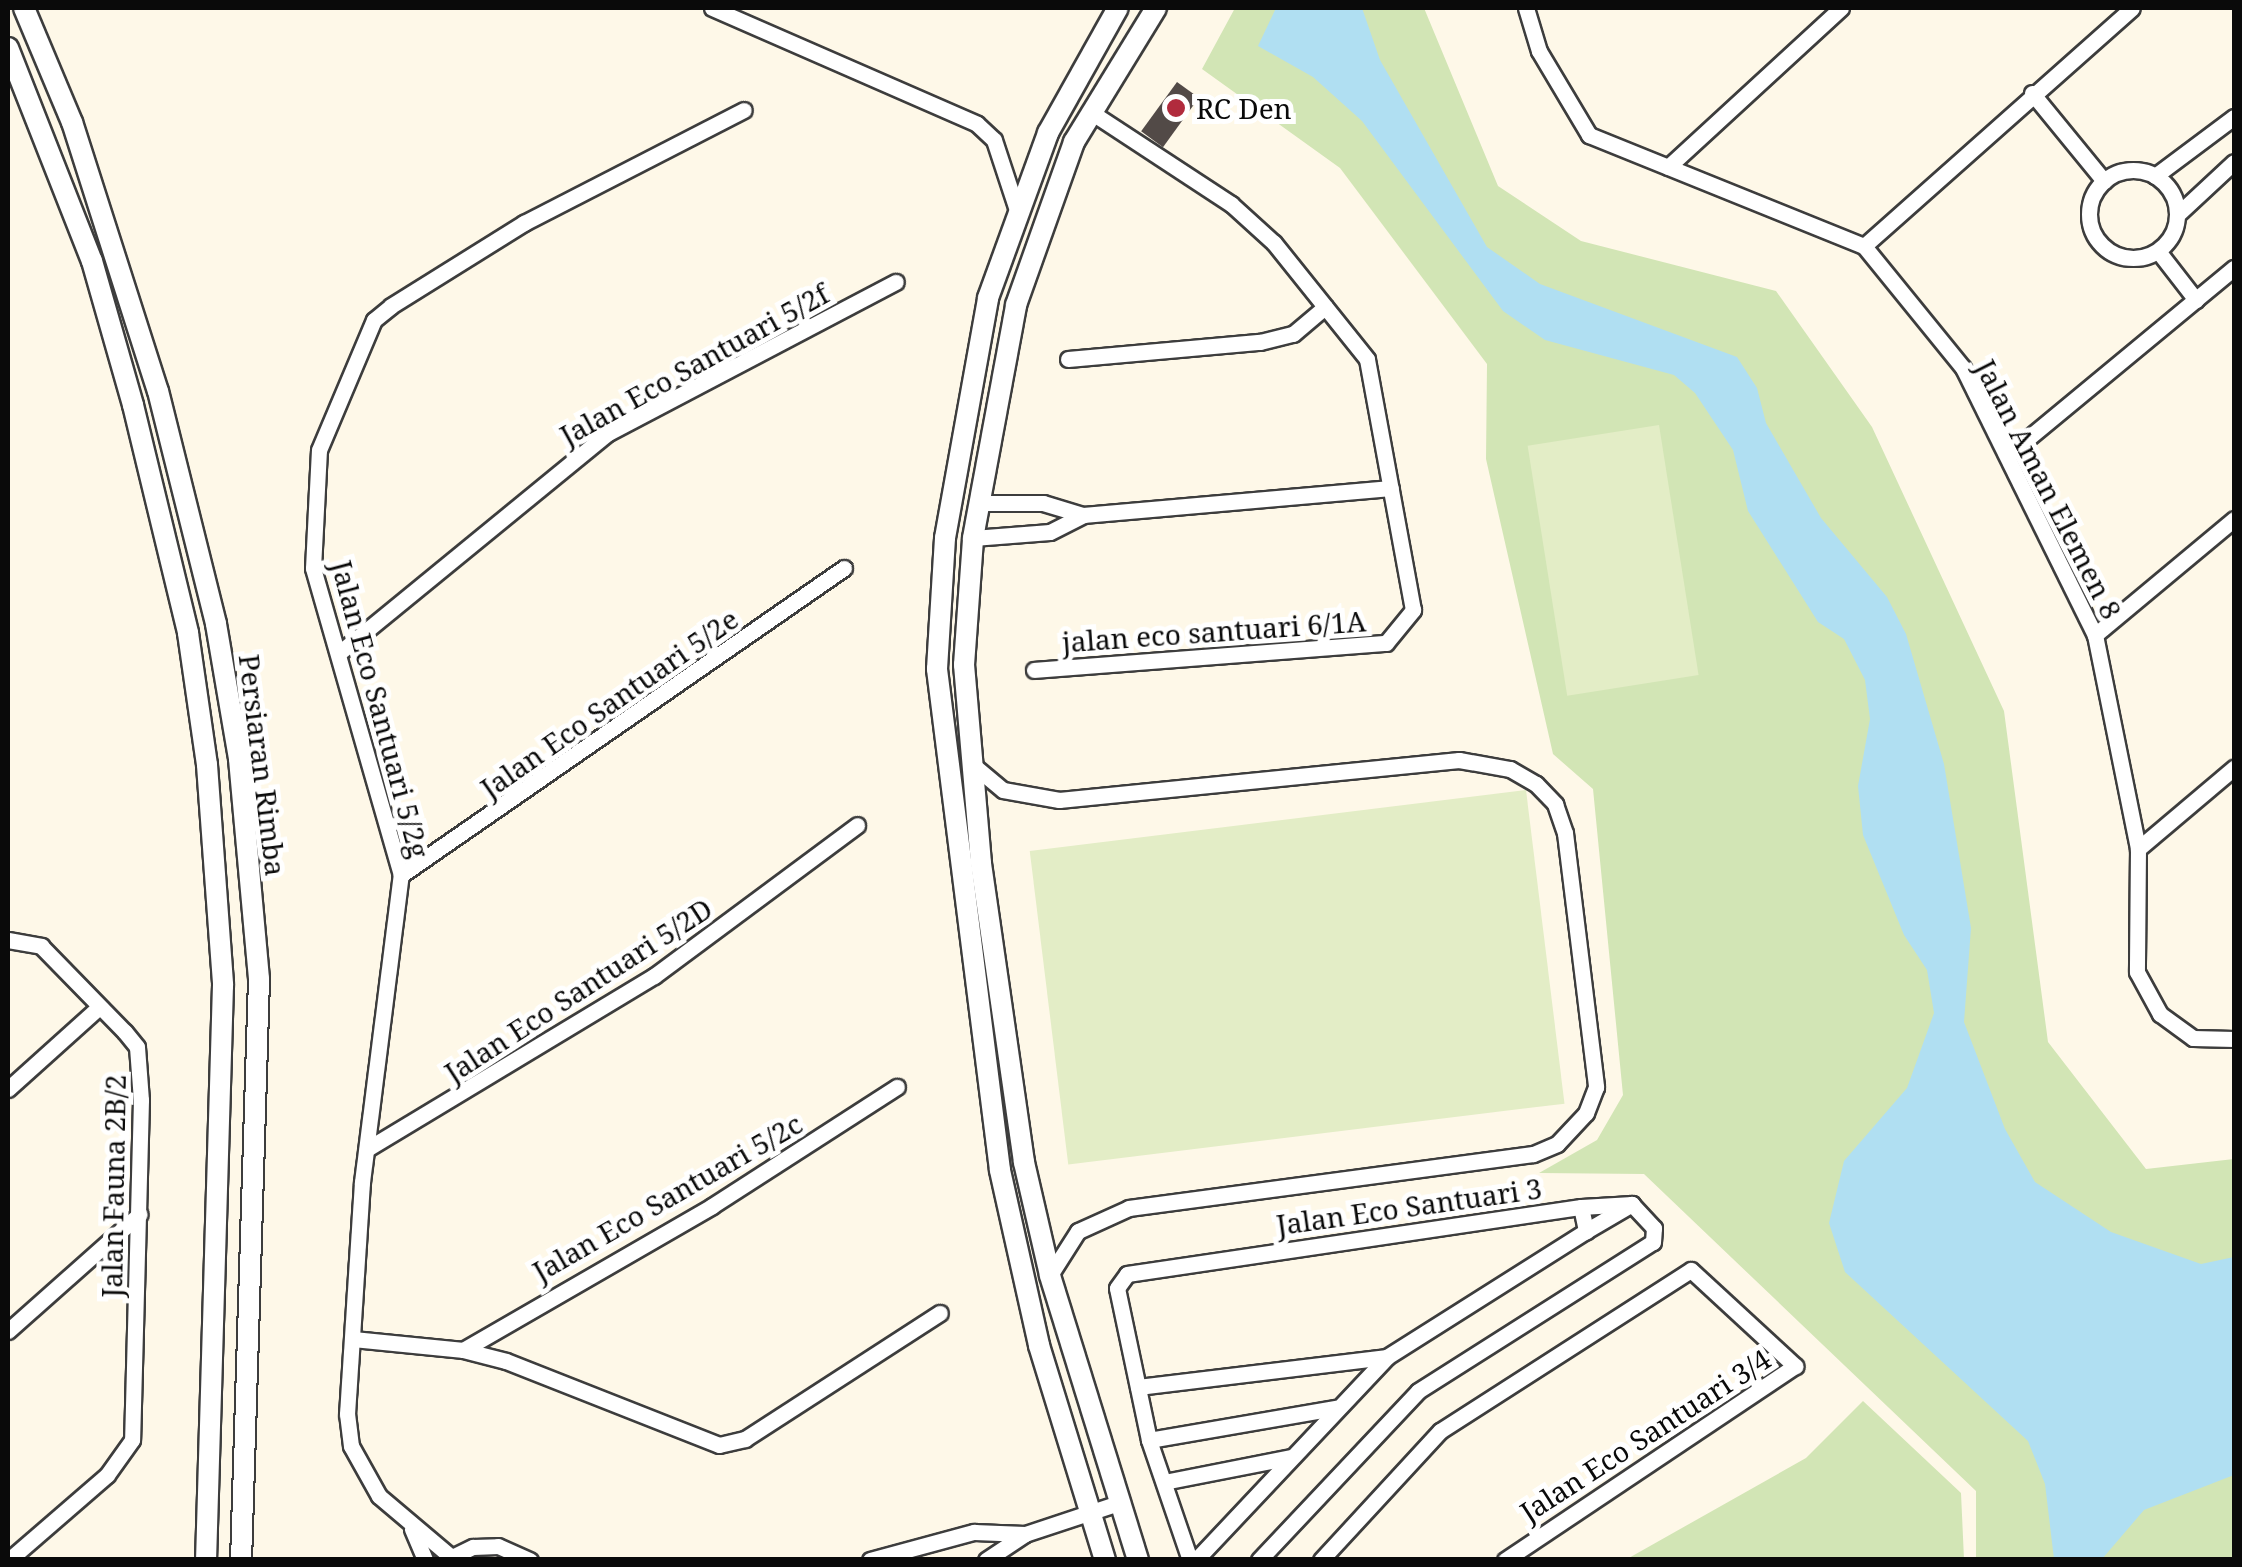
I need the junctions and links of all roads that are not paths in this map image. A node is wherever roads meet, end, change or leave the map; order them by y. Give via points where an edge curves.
1 (24, 8) edge
2 (712, 8) edge
3 (1118, 8) edge
4 (1156, 8) edge
5 (1842, 8) edge
6 (2132, 8) edge
7 (1529, 9) edge
8 (8, 48) edge
9 (2032, 93) junction
10 (744, 110) dead end
11 (1092, 112) junction
12 (2234, 117) edge
13 (2234, 162) edge
14 (1668, 167) junction
15 (2155, 176) junction
16 (2104, 180) junction
17 (1016, 207) junction
18 (2178, 214) junction
19 (1864, 246) junction
20 (2158, 251) junction
21 (2234, 268) edge
22 (896, 282) dead end
23 (2196, 300) junction
24 (1324, 307) junction
25 (1068, 359) dead end
26 (2008, 454) junction
27 (1392, 488) junction
28 (979, 503) junction
29 (1083, 515) junction
30 (2234, 520) edge
31 (973, 538) junction
32 (844, 568) dead end
33 (2096, 635) junction
34 (340, 653) junction
35 (1034, 670) dead end
36 (973, 765) junction
37 (2234, 768) edge
38 (857, 825) dead end
39 (2138, 849) junction
40 (401, 876) junction
41 (8, 940) edge
42 (99, 1006) junction
43 (2234, 1028) edge
44 (2227, 1040) edge
45 (897, 1087) dead end
46 (8, 1089) edge
47 (366, 1148) junction
48 (1632, 1204) junction
49 (1580, 1207) junction
50 (140, 1214) junction
51 (1586, 1231) junction
52 (1050, 1275) junction
53 (940, 1313) dead end
54 (8, 1331) edge
55 (353, 1339) junction
56 (463, 1350) junction
57 (1388, 1358) junction
58 (1138, 1388) junction
59 (1336, 1408) junction
60 (1149, 1440) junction
61 (1291, 1457) junction
62 (1164, 1482) junction
63 (1119, 1502) junction
64 (1088, 1512) junction
65 (410, 1525) junction
66 (1025, 1534) junction
67 (448, 1558) edge
68 (9, 1560) edge
69 (206, 1560) edge
70 (241, 1560) edge
71 (425, 1560) edge
72 (530, 1560) edge
73 (870, 1560) edge
74 (986, 1560) edge
75 (1105, 1560) edge
76 (1138, 1560) edge
77 (1193, 1560) edge
78 (1259, 1560) edge
79 (1321, 1560) edge
80 (1505, 1560) edge

1 - 70 street, Persiaran Rimba via 104,214 158,391 216,624 239,759 259,979
2 - 17 street via 976,124 994,140
3 - 17 street via 1048,132
4 - 11 street
5 - 14 street
6 - 9 street
7 - 14 street, Jalan Aman Elemen 8 via 1539,51 1590,135
8 - 69 street, Persiaran Rimba via 92,261 156,489 207,765 224,985
9 - 16 street
9 - 19 street
10 - 34 street, Jalan Eco Santuari 5/2g via 524,223 374,320 318,450 312,503 313,568
11 - 24 street, jalan eco santuari 6/1A via 1230,203 1274,243
11 - 28 street via 1050,198 1016,305
12 - 15 street
13 - 18 street
14 - 19 street, Jalan Aman Elemen 8
15 - 16 street via 2129,170
15 - 18 street via 2167,185
16 - 20 street via 2089,206 2102,248 2130,259
17 - 64 street via 963,414 945,538 937,669 1000,1170 1039,1346
18 - 20 street
19 - 26 street, Jalan Aman Elemen 8 via 1962,368
20 - 23 street
21 - 23 street
22 - 34 street, Jalan Eco Santuari 5/2f via 595,442
23 - 26 street
24 - 25 street via 1293,334 1260,342
24 - 27 street, jalan eco santuari 6/1A via 1367,359
26 - 33 street, Jalan Aman Elemen 8
27 - 29 street
27 - 35 street, jalan eco santuari 6/1A via 1413,610 1386,644
28 - 29 street via 1043,504
28 - 31 street
29 - 31 street via 1050,532
30 - 33 street
31 - 36 street via 964,665
32 - 40 street, Jalan Eco Santuari 5/2e
33 - 39 street, Jalan Aman Elemen 8
34 - 40 street, Jalan Eco Santuari 5/2g
36 - 52 street via 1024,1162
36 - 52 street via 1004,790 1060,800 1459,760 1510,769 1536,784 1555,804 1566,832 1596,1087 1586,1114 1557,1144 1533,1154 1129,1208 1078,1232
37 - 39 street
38 - 47 street, Jalan Eco Santuari 5/2D via 654,976
39 - 44 street, Jalan Aman Elemen 8 via 2137,972 2160,1014 2193,1038
40 - 47 street, Jalan Eco Santuari 5/2g
41 - 42 street, Jalan Fauna 2B/2 via 42,946
42 - 46 street
42 - 50 street, Jalan Fauna 2B/2 via 137,1047
43 - 44 street
45 - 56 street, Jalan Eco Santuari 5/2c via 712,1206
47 - 55 street, Jalan Eco Santuari 5/2g
48 - 49 street
48 - 51 street
48 - 78 street via 1654,1228 1653,1242 1418,1391
49 - 51 street, Jalan Eco Santuari 3
49 - 58 street, Jalan Eco Santuari 3 via 1128,1274 1117,1288
50 - 54 street
50 - 68 street, Jalan Fauna 2B/2 via 132,1440 107,1476
51 - 57 street, Jalan Eco Santuari 3
52 - 63 street
53 - 56 street via 744,1439 719,1445
55 - 56 street
55 - 65 street, Jalan Eco Santuari 5/2g via 351,1446 379,1496
57 - 58 street
57 - 59 street, Jalan Eco Santuari 3
58 - 60 street, Jalan Eco Santuari 3
59 - 60 street
59 - 61 street, Jalan Eco Santuari 3
60 - 62 street, Jalan Eco Santuari 3
61 - 62 street
61 - 77 street, Jalan Eco Santuari 3
62 - 77 street, Jalan Eco Santuari 3
63 - 64 street
63 - 76 street
64 - 66 street
64 - 75 street
65 - 67 street
65 - 71 street
66 - 73 street via 974,1532
66 - 74 street
67 - 72 street via 498,1546
79 - 80 street, Jalan Eco Santuari 3/4 via 1440,1431 1691,1270 1796,1366

